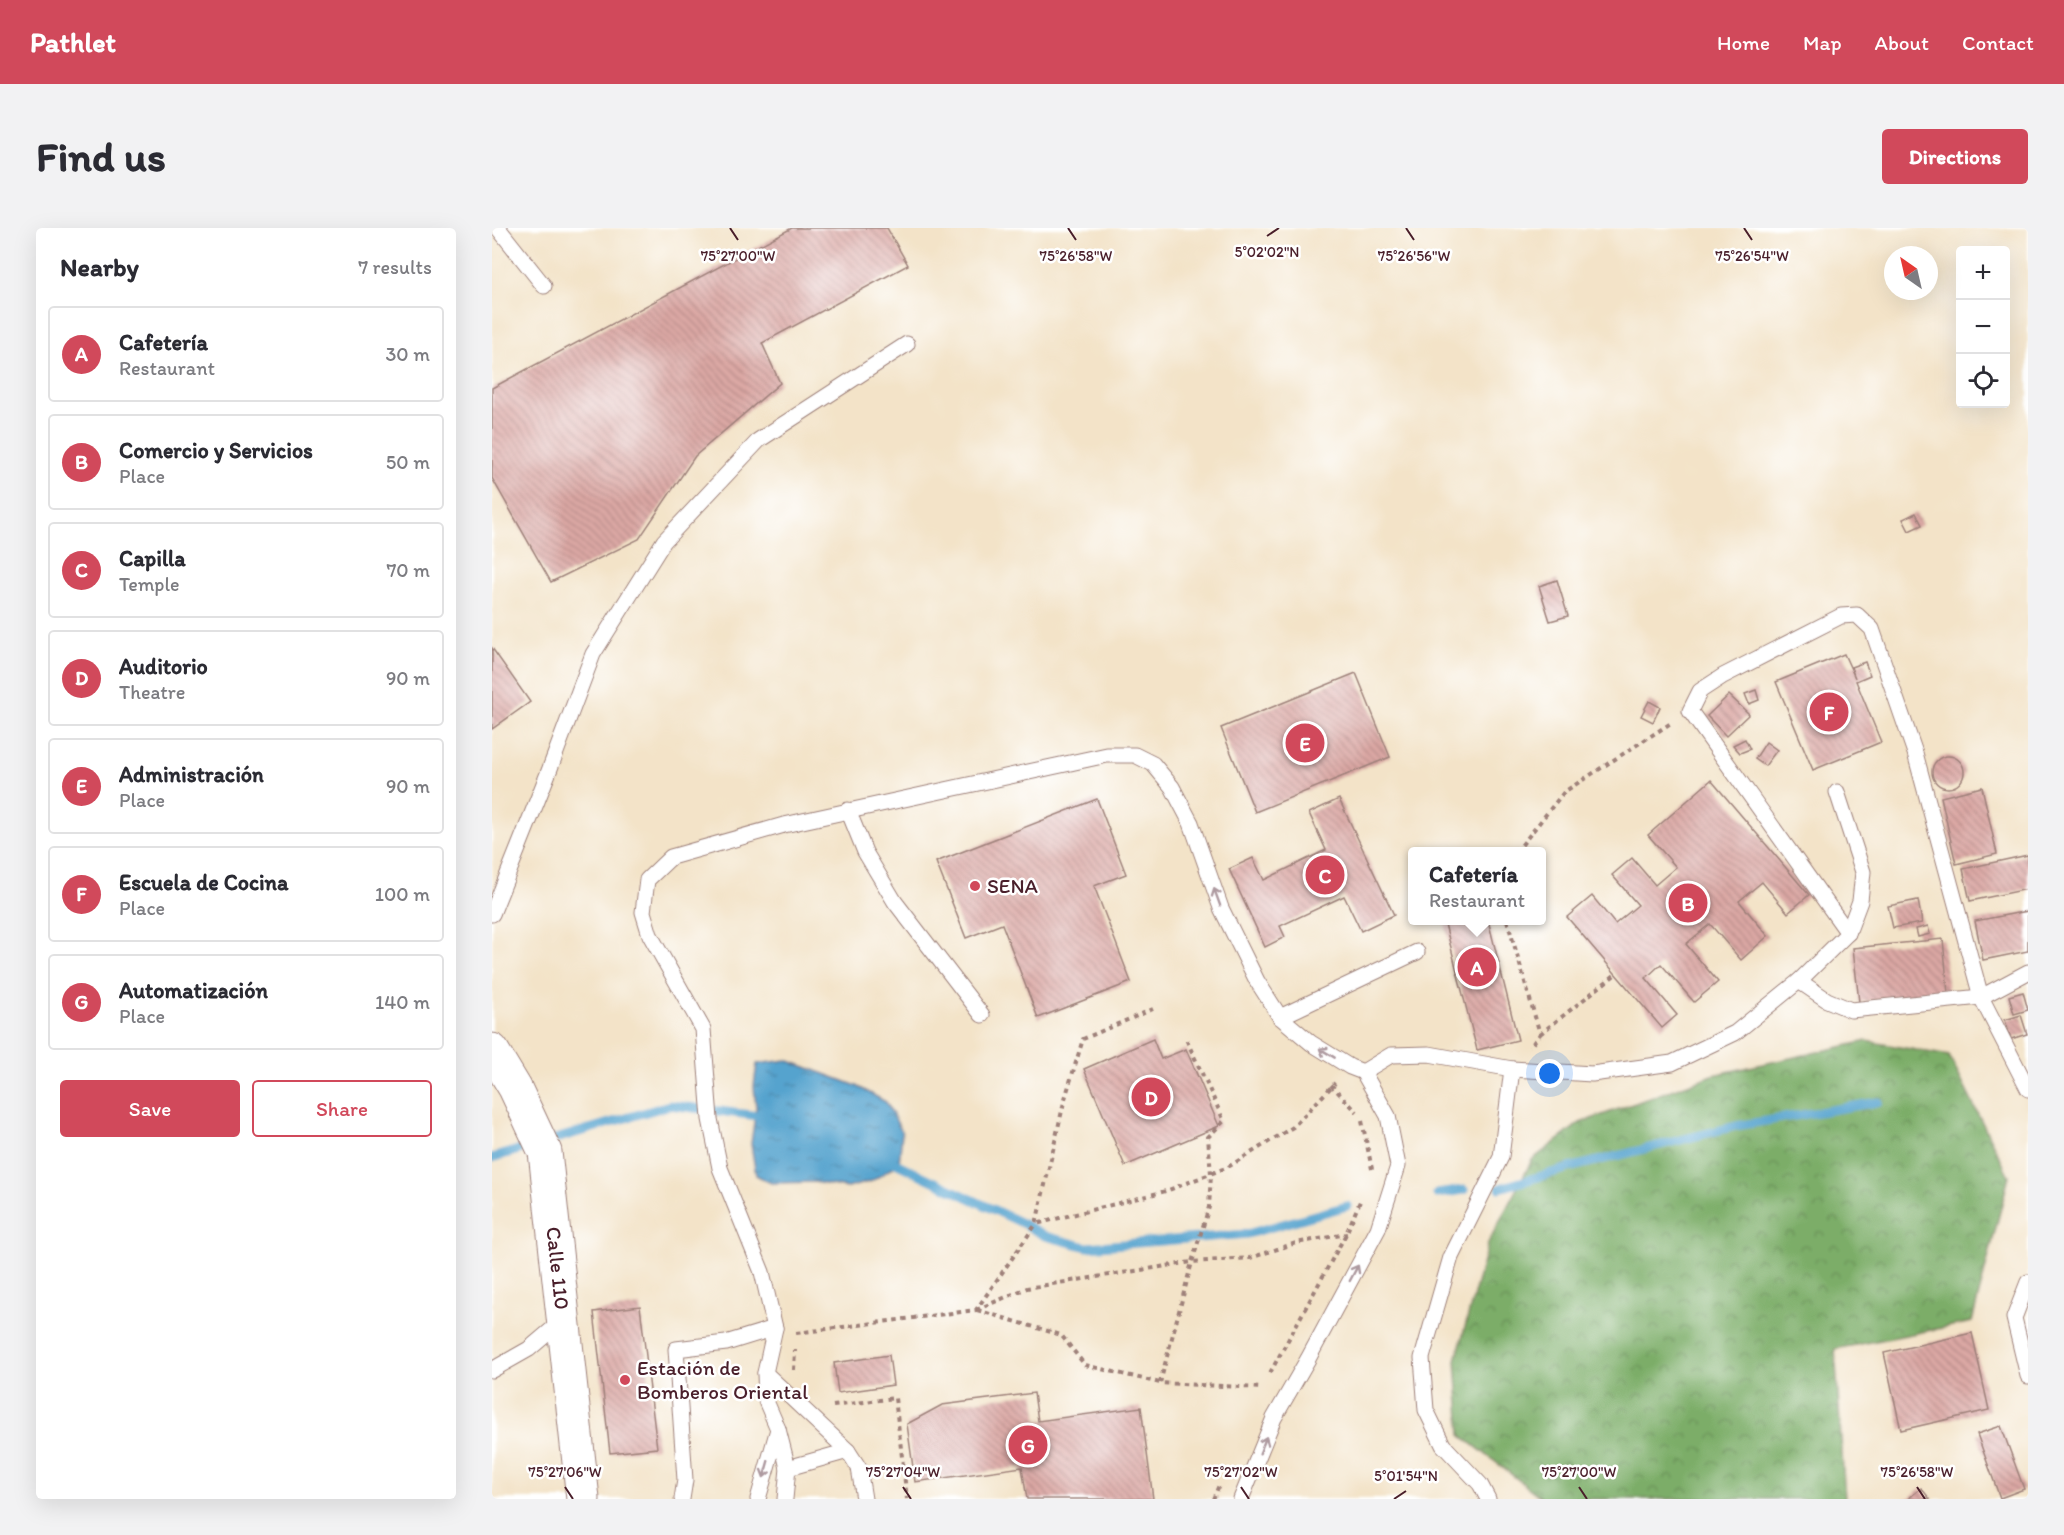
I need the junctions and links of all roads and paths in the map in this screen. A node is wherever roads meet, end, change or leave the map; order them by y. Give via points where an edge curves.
1 (498, 228) edge
2 (544, 286) dead end
3 (907, 344) dead end
4 (1690, 711) junction
5 (1837, 792) dead end
6 (848, 810) junction
7 (1520, 847) edge
8 (492, 914) edge
9 (1508, 925) edge
10 (1848, 933) junction
11 (1417, 952) dead end
12 (2028, 972) edge
13 (1616, 974) dead end
14 (1798, 981) junction
15 (1981, 997) junction
16 (1153, 1009) dead end
17 (982, 1015) dead end
18 (1280, 1017) junction
19 (1540, 1034) junction
20 (1186, 1039) dead end
21 (492, 1050) edge
22 (1356, 1069) junction
23 (1512, 1069) junction
24 (1324, 1078) dead end
25 (1332, 1086) junction
26 (2028, 1089) edge
27 (1372, 1172) dead end
28 (1211, 1174) junction
29 (1364, 1192) dead end
30 (1036, 1224) junction
31 (1378, 1228) junction
32 (1346, 1234) junction
33 (1192, 1262) junction
34 (2028, 1282) edge
35 (976, 1310) junction
36 (562, 1321) junction
37 (775, 1328) junction
38 (796, 1345) dead end
39 (492, 1370) edge
40 (765, 1373) junction
41 (2028, 1376) edge
42 (794, 1381) dead end
43 (1160, 1383) junction
44 (1262, 1388) junction
45 (1258, 1398) dead end
46 (830, 1407) dead end
47 (778, 1429) junction
48 (848, 1451) junction
49 (788, 1468) junction
50 (1222, 1479) dead end
51 (583, 1499) edge
52 (682, 1499) edge
53 (759, 1499) edge
54 (785, 1499) edge
55 (864, 1499) edge
56 (907, 1499) edge
57 (1213, 1499) edge
58 (1241, 1499) edge
59 (1488, 1499) edge

1 - 2 lane
3 - 8 lane via 759,440 664,541 593,654
4 - 7 path via 1564,792
4 - 10 lane
4 - 15 lane via 1700,691 1723,676 1841,616 1857,615 1872,629 1915,753
5 - 10 lane via 1863,872 1860,901
6 - 17 lane via 865,852 894,902
18 -> 6 lane via 1257,981 1221,908 1191,822 1172,787 1153,764 1135,755 1107,755
6 - 37 lane via 671,857 647,880 643,912 650,936 703,1029 710,1119 720,1168 762,1272
9 - 19 path
10 - 14 lane
11 - 18 lane
12 - 15 lane
13 - 19 path
14 - 15 lane via 1851,1010
14 - 23 lane via 1735,1033 1672,1063 1592,1074
15 - 26 lane
16 - 30 path via 1083,1039
22 -> 18 lane via 1311,1043
19 - 23 path
20 - 28 path via 1224,1121 1208,1137
21 - 36 main road, Calle 110 via 545,1152
22 - 23 lane via 1391,1055 1420,1054
22 - 25 path
22 - 31 lane via 1388,1116 1398,1166
23 - 59 lane via 1501,1157 1451,1257 1422,1358 1426,1410 1443,1445 1480,1484
24 - 25 path
25 - 27 path via 1361,1117
25 - 28 path via 1293,1127
28 - 30 path via 1166,1191
28 - 33 path via 1209,1207
29 - 32 path
30 - 35 path
31 - 32 path
58 -> 31 lane via 1274,1419
32 - 33 path via 1296,1243 1250,1258
32 - 44 path
33 - 35 path via 1027,1288
33 - 43 path
34 - 41 lane via 2014,1318
35 - 37 path via 796,1333
35 - 43 path via 1061,1335 1085,1365
36 - 39 lane via 530,1349
36 - 51 main road, Calle 110
37 - 40 lane
37 - 52 lane via 726,1343 676,1349 685,1480
38 - 42 path
40 - 47 lane via 766,1401
40 - 48 lane
43 - 44 path
44 - 45 path
46 - 56 path via 895,1398
47 - 49 lane
47 -> 53 lane
48 - 49 lane
48 - 55 lane via 859,1468
49 - 54 lane
50 - 57 path

